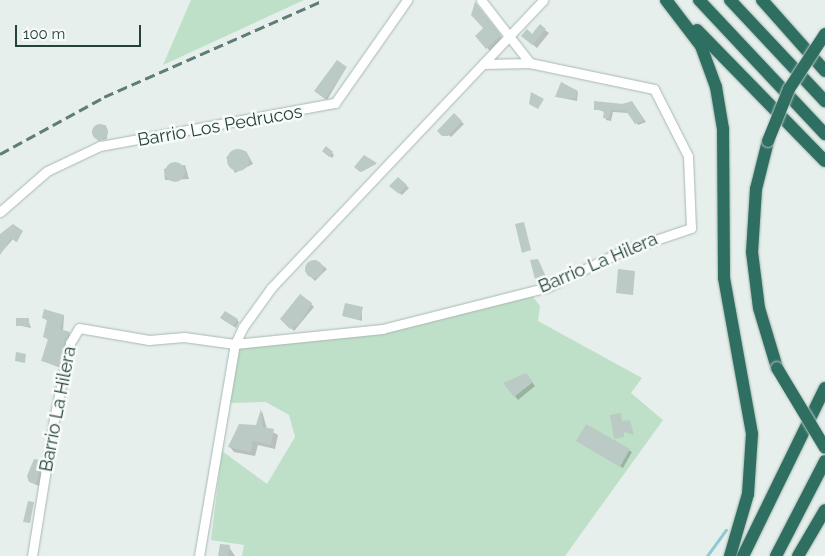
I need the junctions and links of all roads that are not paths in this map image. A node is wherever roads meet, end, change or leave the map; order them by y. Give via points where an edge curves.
1 (407, 0) edge
2 (481, 0) edge
3 (543, 0) edge
4 (666, 0) edge
5 (699, 0) edge
6 (730, 0) edge
7 (762, 0) edge
8 (512, 34) junction
9 (825, 34) edge
10 (530, 63) junction
11 (482, 64) junction
12 (825, 72) edge
13 (825, 101) edge
14 (825, 134) edge
15 (825, 161) edge
16 (0, 212) edge
17 (235, 344) junction
18 (825, 388) edge
19 (825, 448) edge
20 (825, 461) edge
21 (825, 510) edge
22 (32, 556) edge
23 (199, 556) edge
24 (730, 556) edge
25 (743, 556) edge
26 (776, 556) edge
27 (798, 556) edge

1 - 16 street, Barrio Los Pedrucos via 335,103 100,146 47,171
2 - 8 street
3 - 8 street
4 - 15 highway
4 - 24 highway via 701,46 716,87 724,129 724,278 752,434 748,494
5 - 14 highway
6 - 13 highway
7 - 12 highway
8 - 10 street
8 - 11 street
9 - 19 highway, bridge via 789,88 768,141 756,189 752,252 760,316 777,368
10 - 11 street, Barrio La Hilera
10 - 17 street, Barrio La Hilera via 654,89 688,156 691,228 620,252 548,287 414,322
11 - 17 street via 271,288
17 - 22 street, Barrio La Hilera via 184,337 149,340 79,328 70,343
17 - 23 street
18 - 25 highway
20 - 26 highway
21 - 27 highway

